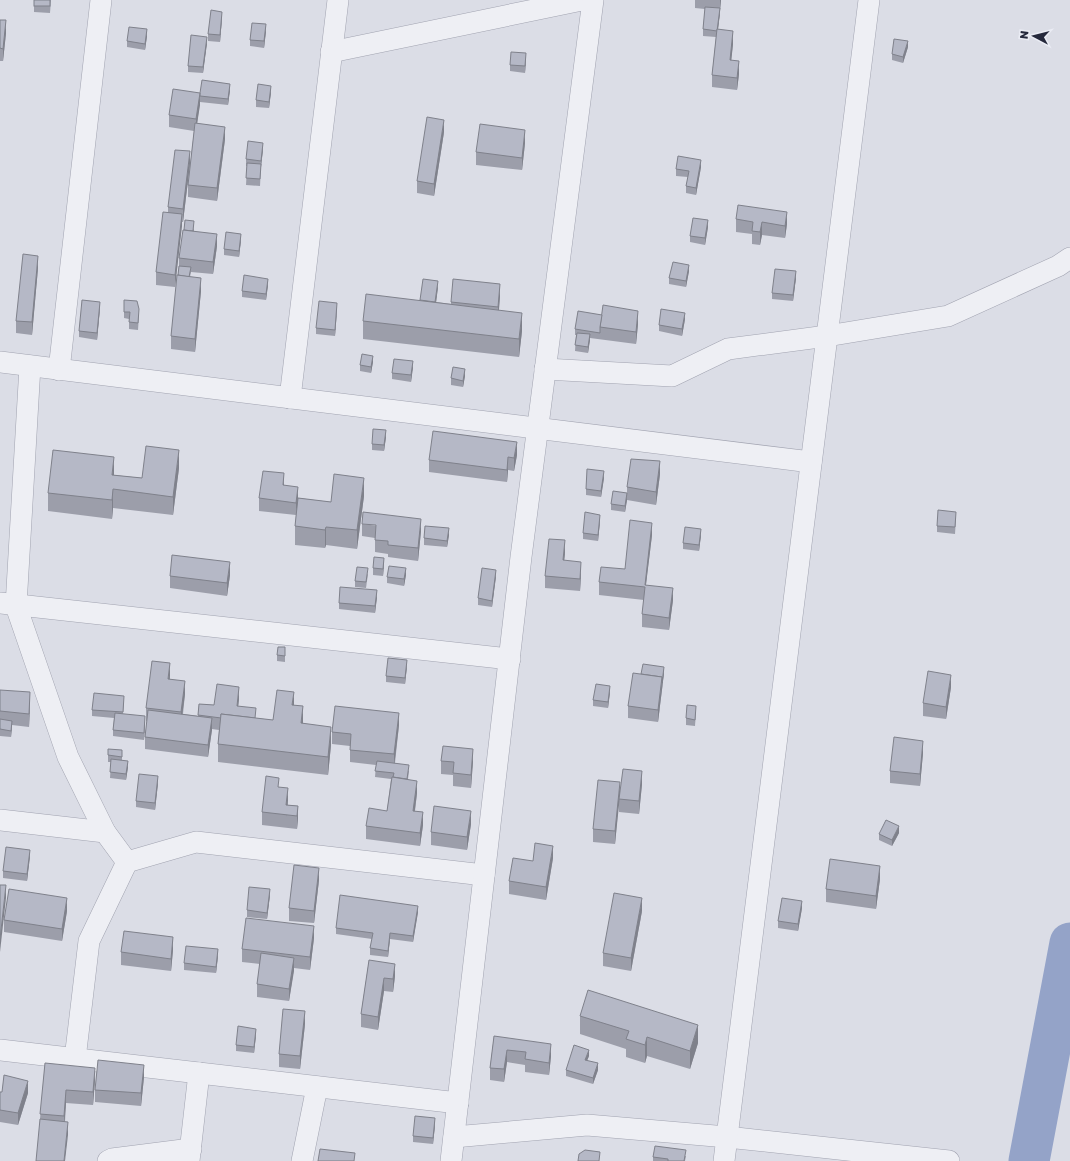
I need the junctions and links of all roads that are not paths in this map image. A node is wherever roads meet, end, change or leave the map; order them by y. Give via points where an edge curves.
1 (101, 0) edge
2 (338, 0) edge
3 (582, 0) edge
4 (593, 0) edge
5 (869, 0) edge
6 (331, 52) junction
7 (1070, 258) edge
8 (827, 336) junction
9 (0, 362) edge
10 (30, 366) junction
11 (545, 369) junction
12 (59, 370) junction
13 (290, 398) junction
14 (538, 429) junction
15 (811, 462) junction
16 (8, 604) edge
17 (510, 659) junction
18 (0, 820) edge
19 (105, 832) junction
20 (127, 862) junction
21 (484, 875) junction
22 (0, 1050) edge
23 (75, 1059) junction
24 (199, 1073) junction
25 (317, 1087) junction
26 (458, 1103) junction
27 (727, 1136) junction
28 (454, 1137) junction
29 (190, 1155) edge
30 (108, 1161) edge
31 (302, 1161) edge
32 (451, 1161) edge
33 (724, 1161) edge
34 (949, 1161) edge

1 - 12 street
2 - 6 street
3 - 6 street
4 - 11 street
5 - 8 street
6 - 13 street
7 - 8 street via 1058,266 948,316
8 - 11 street via 728,349 672,376
8 - 15 street
9 - 10 street
10 - 12 street
10 - 16 street
11 - 14 street
12 - 13 street
13 - 14 street
14 - 15 street
14 - 17 street
15 - 27 street
16 - 17 street
16 - 19 street via 68,757
17 - 21 street
18 - 19 street
19 - 20 street
20 - 21 street via 196,842
20 - 23 street via 89,941
21 - 26 street
22 - 23 street
23 - 24 street
24 - 25 street
24 - 29 street
25 - 26 street
25 - 31 street
26 - 28 street
27 - 28 street via 587,1125
27 - 33 street
27 - 34 street
28 - 32 street
29 - 30 street via 112,1158

